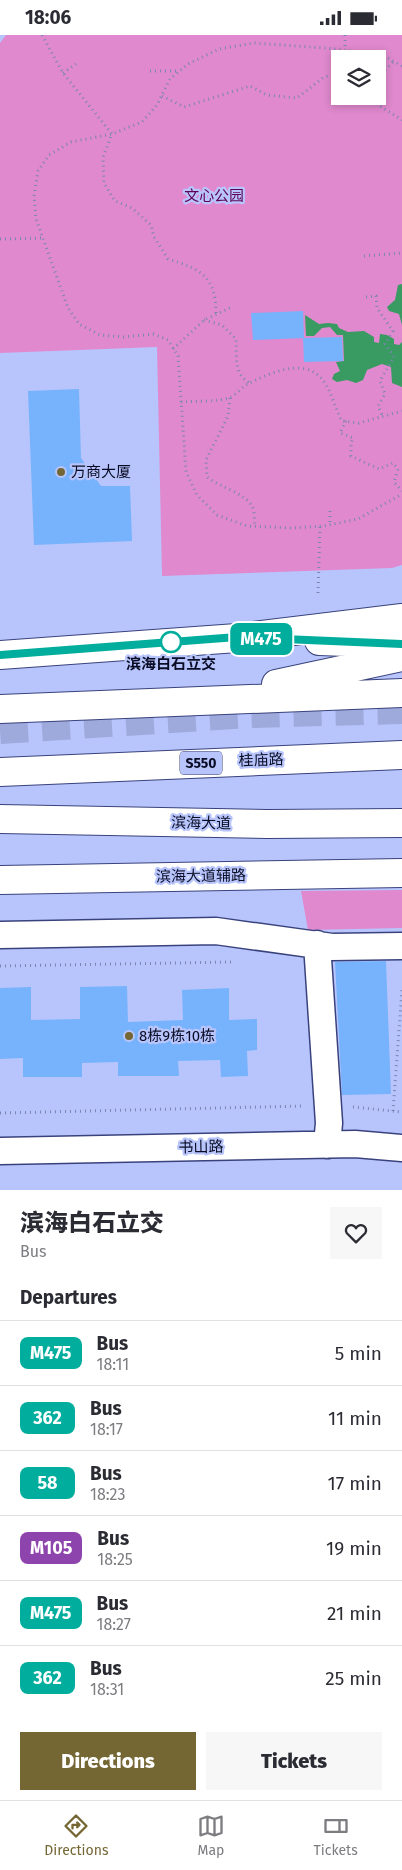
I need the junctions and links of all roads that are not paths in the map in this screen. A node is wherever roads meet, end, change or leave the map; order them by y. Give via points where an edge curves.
1 (402, 618) edge
2 (237, 637) junction
3 (402, 644) edge
4 (0, 655) edge
5 (402, 657) edge
6 (402, 693) edge
7 (212, 699) junction
8 (0, 709) edge
9 (402, 755) edge
10 (0, 772) edge
11 (0, 819) edge
12 (402, 823) edge
13 (402, 873) edge
14 (0, 880) edge
15 (0, 935) edge
16 (317, 944) junction
17 (402, 946) edge
18 (327, 1145) junction
19 (402, 1149) edge
20 (0, 1151) edge

1 - 2 main road
2 - 3 main road
2 - 4 main road
5 - 7 main road
6 - 7 main road
7 - 8 main road
9 - 10 main road, 桂庙路 / S550
11 - 12 main road, 滨海大道
13 - 14 main road, 滨海大道辅路
15 - 16 street via 216,931
16 - 17 street via 332,947
16 - 18 street via 328,1106
18 - 19 street, 书山路
18 - 20 street, 书山路

